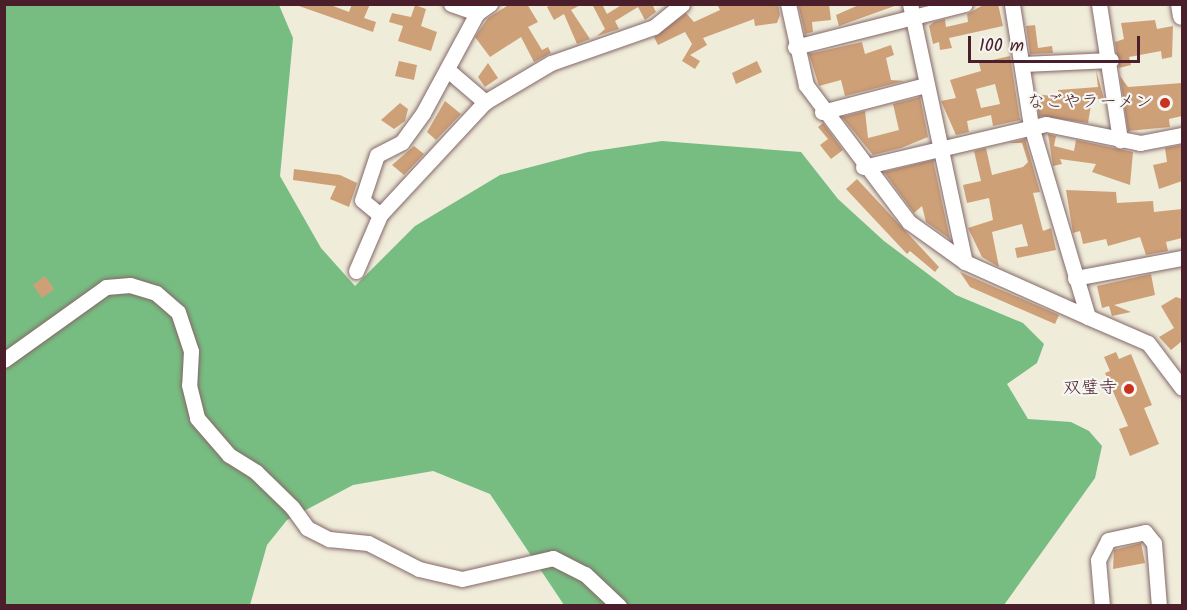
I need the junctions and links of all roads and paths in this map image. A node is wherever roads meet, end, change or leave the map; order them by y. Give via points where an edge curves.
1 (451, 4) edge
2 (682, 4) edge
3 (788, 4) edge
4 (965, 4) edge
5 (1012, 4) edge
6 (1099, 4) edge
7 (1180, 4) edge
8 (484, 9) edge
9 (911, 11) edge
10 (1182, 16) edge
11 (795, 47) junction
12 (1111, 60) junction
13 (1023, 64) junction
14 (449, 71) junction
15 (926, 85) junction
16 (485, 102) junction
17 (822, 112) junction
18 (1031, 126) junction
19 (1182, 135) edge
20 (1120, 140) junction
21 (941, 149) junction
22 (863, 167) junction
23 (380, 215) junction
24 (1182, 258) edge
25 (965, 262) junction
26 (356, 271) dead end
27 (1075, 278) junction
28 (1088, 317) junction
29 (4, 360) edge
30 (1182, 388) edge
31 (619, 606) edge
32 (1102, 606) edge
33 (1159, 606) edge

1 - 8 street
2 - 16 street via 654,27 551,63
3 - 11 street
4 - 9 street
5 - 13 street
6 - 12 street
7 - 10 main road
8 - 14 street
9 - 11 street
9 - 15 street
11 - 17 street via 806,85
12 - 13 street
12 - 20 street
13 - 18 street
14 - 16 street
14 - 23 street via 402,142 377,155 362,200
15 - 17 street
15 - 21 street
16 - 23 street
17 - 22 street
18 - 20 street via 1046,124
18 - 21 street
18 - 27 street
19 - 20 street via 1140,143
21 - 22 street
21 - 25 street
22 - 25 street via 909,222
23 - 26 street
24 - 27 street
25 - 28 street
27 - 28 street
28 - 30 street via 1148,344
29 - 31 street via 106,287 130,285 156,293 178,312 191,351 189,385 197,418 229,455 292,507 307,528 329,539 368,543 419,569 462,579 553,558 585,574
32 - 33 street via 1098,560 1108,540 1145,532 1154,543

